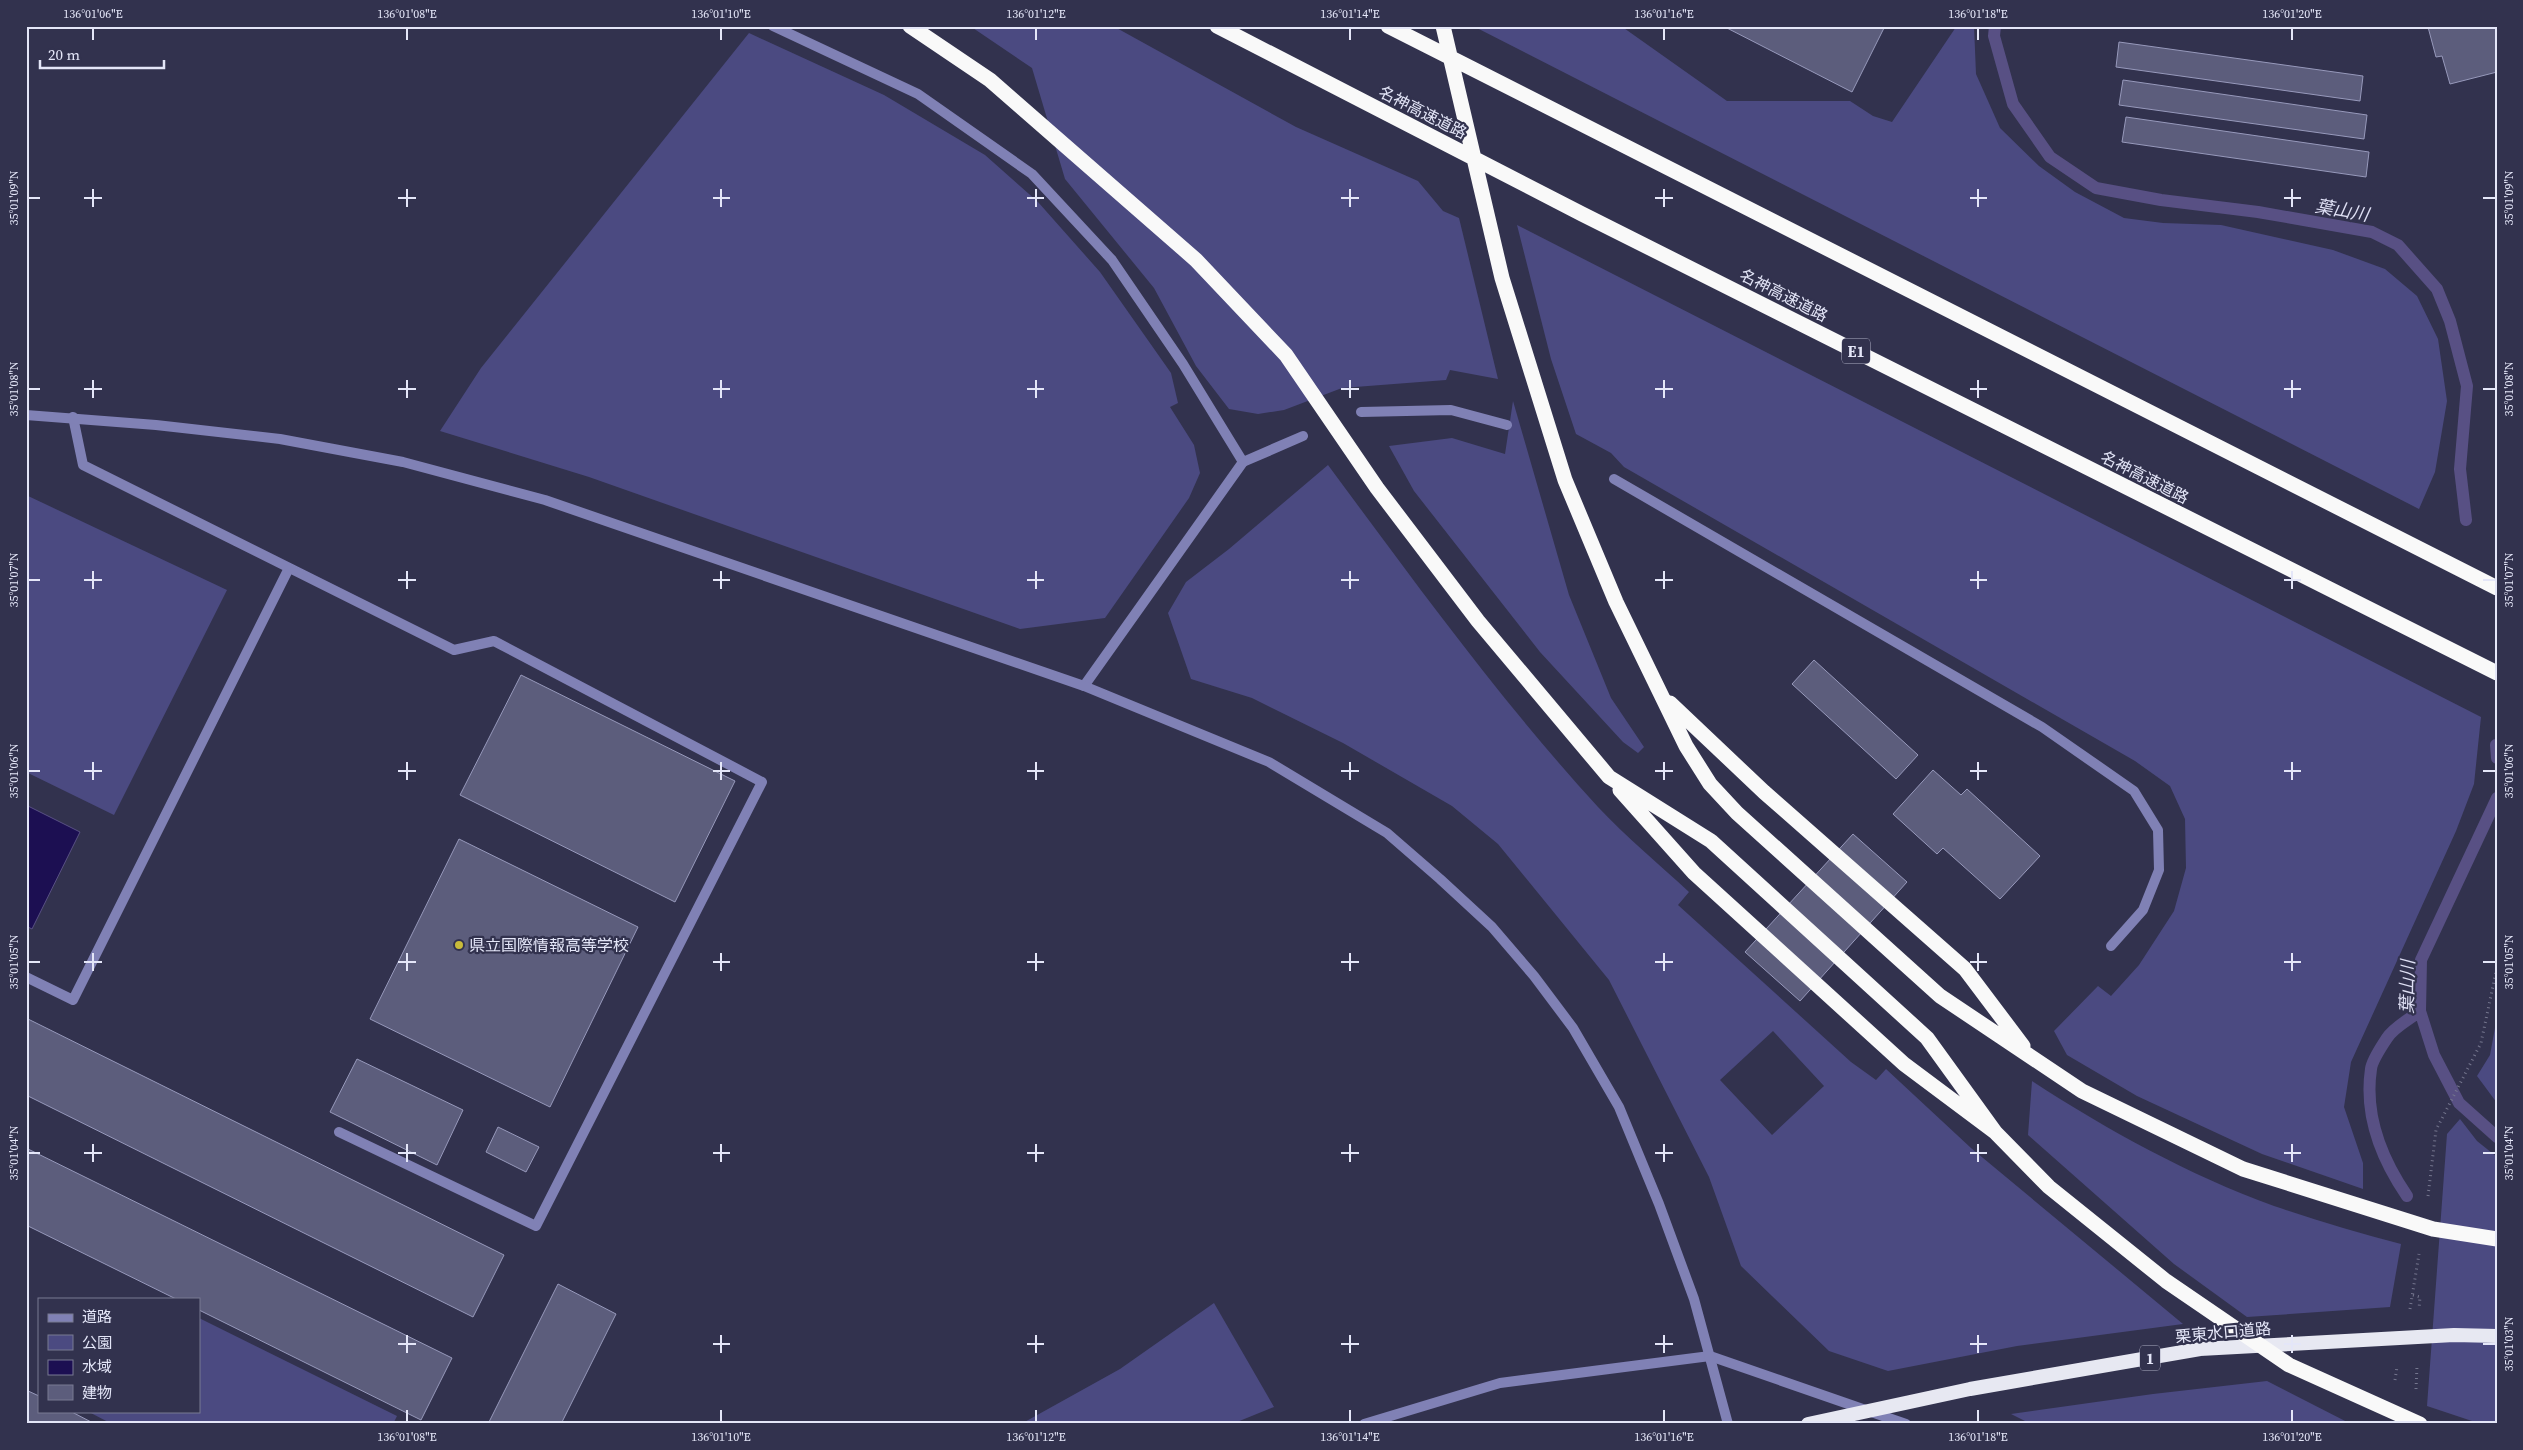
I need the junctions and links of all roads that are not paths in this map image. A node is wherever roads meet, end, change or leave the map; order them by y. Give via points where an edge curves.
1 (773, 26) edge
2 (910, 26) edge
3 (1217, 26) edge
4 (1388, 26) edge
5 (1443, 26) edge
6 (1361, 412) dead end
7 (26, 415) edge
8 (73, 417) junction
9 (1507, 425) dead end
10 (1303, 436) dead end
11 (1242, 462) junction
12 (1614, 479) dead end
13 (289, 568) junction
14 (2497, 588) edge
15 (2497, 673) edge
16 (1084, 686) junction
17 (1662, 696) junction
18 (1609, 777) junction
19 (2111, 946) dead end
20 (26, 977) edge
21 (2030, 1055) junction
22 (339, 1132) dead end
23 (1995, 1132) junction
24 (2497, 1239) edge
25 (2497, 1336) edge
26 (1710, 1356) junction
27 (1364, 1424) edge
28 (1728, 1424) edge
29 (1808, 1424) edge
30 (1906, 1424) edge
31 (2420, 1424) edge

1 - 11 street via 918,94 1032,174 1112,260 1183,364
2 - 18 highway via 990,80 1196,260 1286,355 1377,488 1478,621
3 - 15 highway, 名神高速道路 / E1 via 1582,214
4 - 14 highway
5 - 17 highway via 1502,278 1565,480 1616,602
6 - 9 street via 1451,410
7 - 8 street
8 - 13 street via 83,465
8 - 16 street via 280,438 403,462 544,500
10 - 11 street
11 - 16 street
12 - 19 street via 2042,727 2134,791 2158,830 2160,870 2143,910
13 - 20 street via 73,1000
13 - 22 street via 454,650 494,641 762,782 536,1226
16 - 26 street via 1278,767 1387,833 1492,927 1573,1028 1619,1107 1694,1299
17 - 21 highway via 1764,792 1965,969
17 - 21 highway via 1686,746 1710,784 1737,813 1940,996
18 - 23 highway via 1694,873 1904,1064
18 - 23 highway via 1712,841 1927,1038
21 - 24 highway via 2082,1091 2243,1169 2433,1228
23 - 31 highway via 2049,1187 2166,1282 2289,1365
25 - 29 highway, 栗東水口道路 / 1 via 2454,1335 2200,1349 1970,1389
26 - 27 street via 1500,1383
26 - 28 street
26 - 30 street

